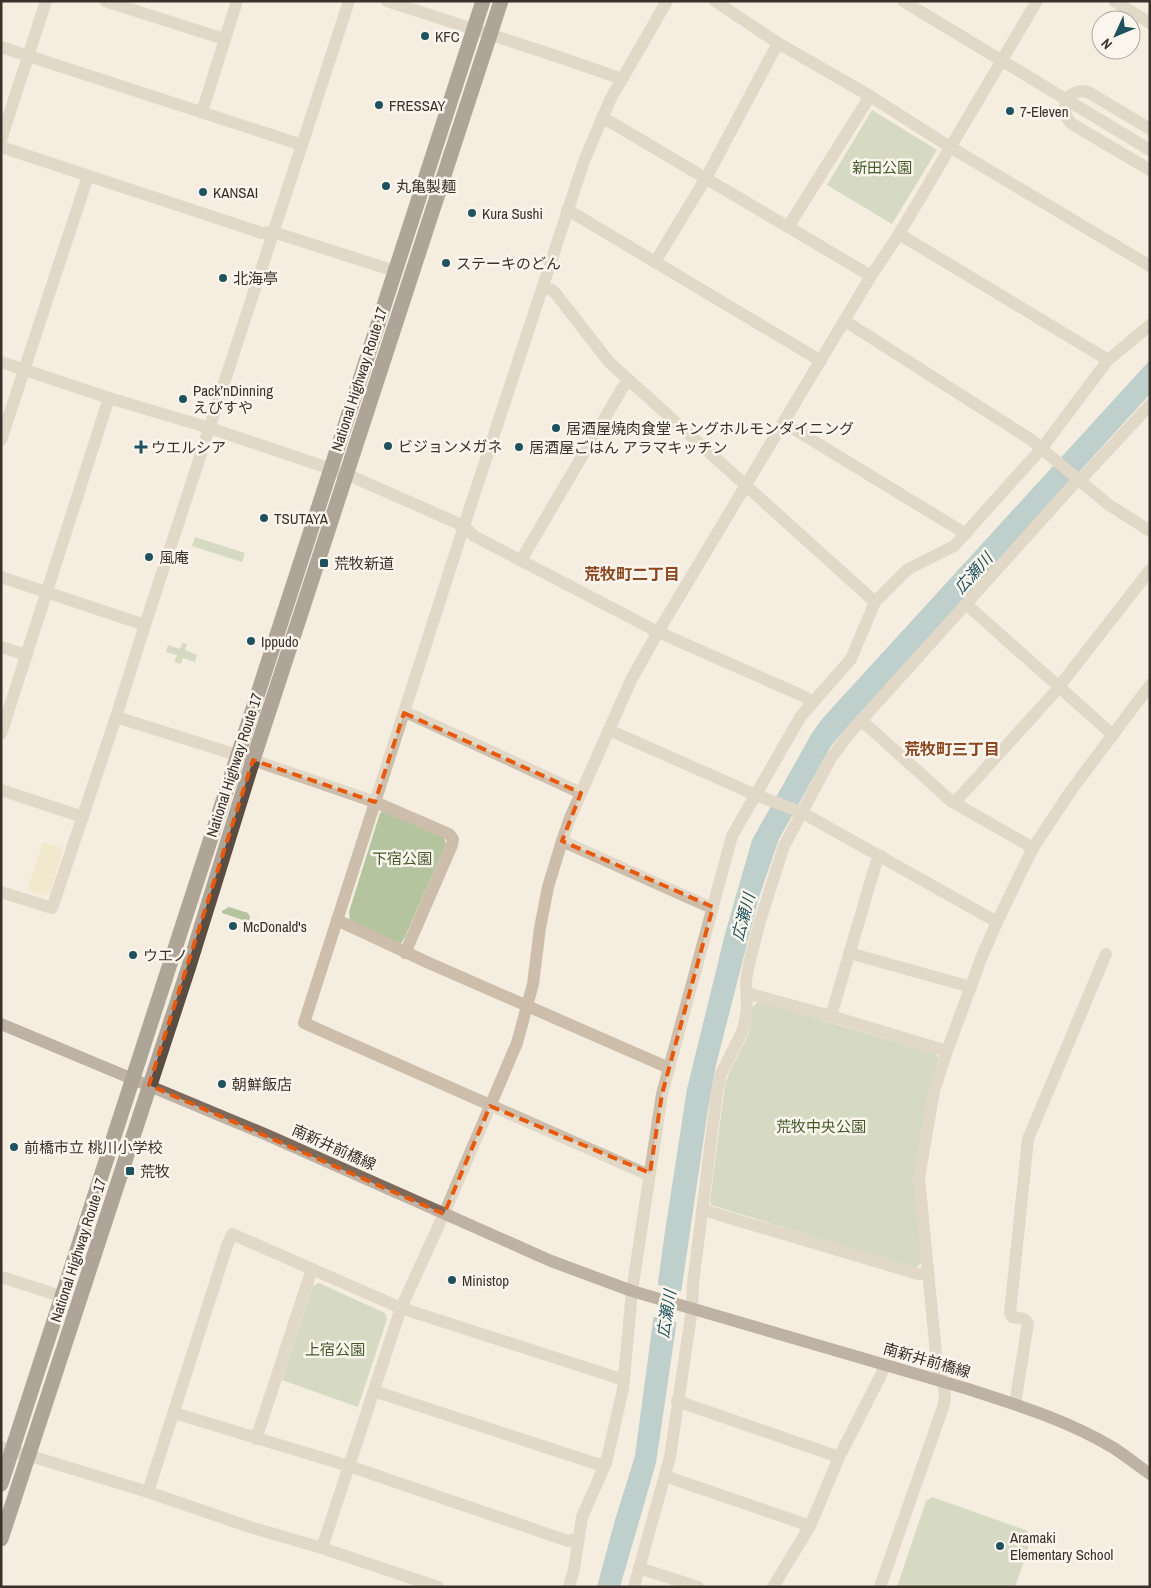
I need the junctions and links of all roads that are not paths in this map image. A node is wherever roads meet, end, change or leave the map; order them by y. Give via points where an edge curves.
1 (46, 1) edge
2 (105, 1) edge
3 (237, 1) edge
4 (349, 1) edge
5 (387, 1) edge
6 (483, 1) edge
7 (501, 1) edge
8 (667, 1) edge
9 (715, 1) edge
10 (903, 1) edge
11 (1037, 1) edge
12 (1114, 1) edge
13 (1150, 23) edge
14 (474, 30) junction
15 (490, 34) junction
16 (224, 40) junction
17 (778, 43) junction
18 (1, 47) edge
19 (28, 56) junction
20 (1002, 61) junction
21 (622, 79) junction
22 (870, 96) junction
23 (1067, 100) junction
24 (202, 112) junction
25 (602, 117) junction
26 (1150, 129) edge
27 (1, 140) edge
28 (302, 145) junction
29 (950, 146) junction
30 (1, 148) edge
31 (1150, 150) edge
32 (1150, 170) edge
33 (88, 176) junction
34 (706, 178) junction
35 (567, 210) junction
36 (788, 227) junction
37 (273, 232) junction
38 (899, 234) junction
39 (655, 262) junction
40 (1150, 266) edge
41 (395, 271) junction
42 (871, 276) junction
43 (543, 287) junction
44 (846, 321) junction
45 (1150, 325) edge
46 (1108, 360) junction
47 (821, 361) junction
48 (1, 362) edge
49 (24, 370) junction
50 (629, 381) junction
51 (109, 398) junction
52 (1150, 406) edge
53 (784, 423) junction
54 (210, 428) junction
55 (1, 440) edge
56 (1042, 448) junction
57 (330, 470) junction
58 (346, 474) junction
59 (1078, 479) junction
60 (746, 486) junction
61 (464, 526) junction
62 (1150, 531) edge
63 (966, 534) junction
64 (521, 560) junction
65 (1150, 570) edge
66 (1, 577) edge
67 (47, 592) junction
68 (875, 602) junction
69 (966, 604) junction
70 (145, 625) junction
71 (658, 632) junction
72 (1, 647) edge
73 (27, 655) junction
74 (1150, 685) edge
75 (1058, 687) junction
76 (812, 703) junction
77 (404, 713) junction
78 (116, 717) junction
79 (861, 720) junction
80 (609, 730) junction
81 (1, 734) edge
82 (1113, 735) junction
83 (245, 758) junction
84 (1, 790) edge
85 (581, 793) junction
86 (756, 795) junction
87 (375, 802) junction
88 (956, 804) junction
89 (801, 812) junction
90 (83, 817) junction
91 (562, 841) junction
92 (1033, 848) junction
93 (881, 856) junction
94 (1, 892) edge
95 (713, 907) junction
96 (337, 920) junction
97 (997, 922) junction
98 (405, 952) junction
99 (849, 953) junction
100 (1106, 954) dead end
101 (971, 988) junction
102 (747, 993) junction
103 (528, 1006) junction
104 (831, 1016) junction
105 (1, 1024) edge
106 (947, 1051) junction
107 (669, 1068) junction
108 (133, 1079) junction
109 (149, 1085) junction
110 (490, 1106) junction
111 (650, 1173) junction
112 (703, 1210) junction
113 (444, 1214) junction
114 (312, 1269) junction
115 (928, 1274) junction
116 (1, 1276) edge
117 (632, 1291) junction
118 (61, 1296) junction
119 (401, 1308) junction
120 (687, 1308) junction
121 (885, 1364) junction
122 (624, 1380) junction
123 (943, 1382) junction
124 (374, 1391) junction
125 (677, 1401) junction
126 (1015, 1404) junction
127 (174, 1413) junction
128 (256, 1439) junction
129 (7, 1449) edge
130 (839, 1456) junction
131 (28, 1457) junction
132 (606, 1463) junction
133 (348, 1466) junction
134 (1150, 1474) edge
135 (665, 1476) junction
136 (1, 1484) edge
137 (148, 1492) junction
138 (810, 1526) junction
139 (578, 1538) junction
140 (1, 1539) edge
141 (322, 1548) junction
142 (639, 1568) junction
143 (399, 1581) edge
144 (438, 1587) edge
145 (570, 1587) edge
146 (634, 1587) edge
147 (698, 1587) edge
148 (772, 1587) edge
149 (880, 1587) edge

1 - 19 street
2 - 16 street
3 - 16 street
4 - 28 street
5 - 14 street
6 - 14 highway, National Highway Route 17
7 - 15 highway, National Highway Route 17
8 - 21 street
9 - 17 street
10 - 20 street
11 - 20 street
12 - 13 street
14 - 15 street
14 - 41 highway, National Highway Route 17
15 - 21 street
15 - 58 highway, National Highway Route 17
16 - 24 street
17 - 22 street
17 - 34 street
18 - 19 street
19 - 24 street
19 - 27 street
20 - 23 street
20 - 29 street
21 - 25 street
22 - 29 street
22 - 36 street
23 - 26 street via 1072,94 1084,91
23 - 31 street
23 - 32 street via 1067,120
24 - 28 street
25 - 34 street
25 - 35 street
28 - 37 street
29 - 38 street
29 - 40 street
30 - 33 street
33 - 37 street via 262,233
33 - 49 street
34 - 36 street
34 - 39 street
35 - 39 street
35 - 43 street
36 - 42 street
37 - 41 street
37 - 54 street
38 - 42 street
38 - 46 street
39 - 47 street
41 - 57 highway, National Highway Route 17
42 - 44 street
43 - 50 street via 556,294 604,358
43 - 61 street
44 - 47 street
44 - 56 street
45 - 46 street
46 - 56 street
47 - 53 street
48 - 49 street
49 - 51 street
49 - 55 street
50 - 60 street
50 - 64 street
51 - 54 street
51 - 67 street
52 - 59 street
53 - 60 street
53 - 63 street
54 - 57 street
54 - 70 street
56 - 59 street
56 - 63 street
57 - 58 street
57 - 83 highway, National Highway Route 17
58 - 61 street
58 - 83 highway, National Highway Route 17
59 - 62 street via 1109,505
59 - 69 street
60 - 68 street
60 - 71 street
61 - 64 street via 474,536
61 - 77 street
63 - 68 street via 950,550 908,569
64 - 71 street
65 - 75 street
66 - 67 street
67 - 70 street
67 - 73 street
68 - 76 street via 852,659
69 - 75 street
69 - 79 street
70 - 78 street
71 - 76 street via 803,696
71 - 80 street
72 - 73 street
73 - 81 street
74 - 82 street
75 - 82 street
75 - 88 street
76 - 86 street via 796,723
77 - 85 street
77 - 87 street
78 - 83 street
78 - 90 street
79 - 88 street
79 - 89 street via 831,758
80 - 85 street
80 - 86 street
82 - 92 street
83 - 87 street
83 - 108 highway, National Highway Route 17
83 - 109 highway, National Highway Route 17 via 201,928
84 - 90 street
85 - 91 street
86 - 89 street
86 - 95 street via 730,840
87 - 96 street
87 - 98 street via 449,834 453,840
88 - 92 street
89 - 93 street
89 - 102 street via 784,846 760,921 746,980
90 - 94 street via 52,908
91 - 95 street
91 - 103 street via 544,907
92 - 97 street
93 - 97 street
93 - 99 street via 876,863
95 - 107 street
96 - 98 street
96 - 110 street via 304,1023
97 - 101 street
98 - 103 street
99 - 101 street
99 - 104 street
100 - 126 street via 1028,1139 1010,1312 1012,1317 1028,1323
101 - 106 street
102 - 104 street
102 - 112 street via 743,1030 721,1074 717,1092
103 - 107 street
103 - 110 street via 517,1043
104 - 106 street
105 - 108 main road, 南新井前橋線
106 - 115 street via 934,1090 920,1170
107 - 111 street
108 - 109 main road, 南新井前橋線
108 - 118 highway, National Highway Route 17
109 - 113 main road, 南新井前橋線
109 - 131 highway, National Highway Route 17
110 - 111 street
110 - 113 street
111 - 117 street
112 - 115 street via 918,1274
112 - 120 street
113 - 117 main road, 南新井前橋線 via 578,1272
113 - 119 street
114 - 119 street
114 - 127 street via 232,1234
114 - 128 street
115 - 123 street via 937,1364
116 - 118 street
117 - 120 main road, 南新井前橋線
117 - 122 street
118 - 129 highway, National Highway Route 17
119 - 122 street
119 - 124 street
120 - 121 main road, 南新井前橋線
120 - 125 street
121 - 123 main road, 南新井前橋線
121 - 130 street
122 - 132 street
123 - 126 main road, 南新井前橋線
123 - 149 street via 943,1407
124 - 132 street via 597,1464
124 - 133 street
125 - 130 street
125 - 135 street
126 - 134 main road, 南新井前橋線 via 1112,1447
127 - 128 street
127 - 137 street
128 - 133 street
129 - 131 street
129 - 136 highway, National Highway Route 17
130 - 138 street
131 - 137 street
131 - 140 highway, National Highway Route 17
132 - 139 street via 582,1517
133 - 139 street via 568,1541
133 - 141 street
135 - 138 street
135 - 142 street
137 - 141 street
138 - 148 street
139 - 145 street
141 - 143 street
142 - 146 street
142 - 147 street
143 - 144 street

